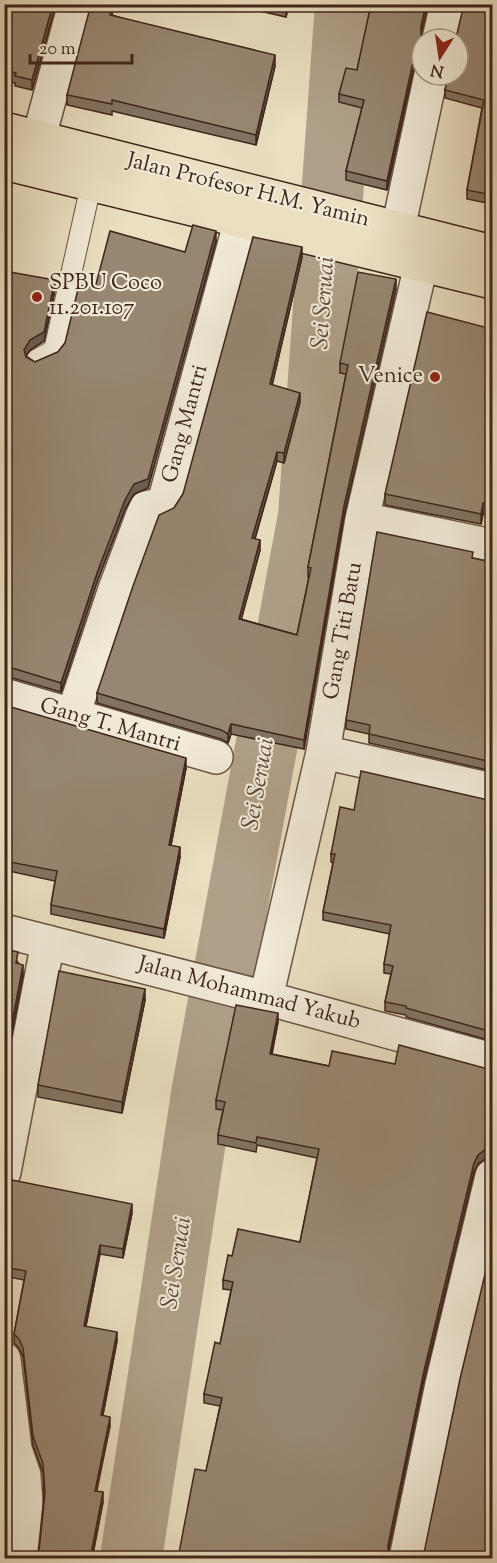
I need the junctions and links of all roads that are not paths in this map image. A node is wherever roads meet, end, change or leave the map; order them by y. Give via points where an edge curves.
1 (75, 4) edge
2 (447, 4) edge
3 (442, 27) edge
4 (428, 87) edge
5 (4, 129) edge
6 (39, 137) junction
7 (4, 163) edge
8 (91, 185) junction
9 (286, 216) junction
10 (241, 220) junction
11 (398, 229) junction
12 (362, 236) junction
13 (492, 252) edge
14 (421, 264) junction
15 (492, 282) edge
16 (36, 360) edge
17 (362, 519) junction
18 (492, 546) edge
19 (4, 695) edge
20 (73, 715) junction
21 (323, 752) junction
22 (216, 757) dead end
23 (492, 790) edge
24 (4, 931) edge
25 (48, 942) junction
26 (254, 995) junction
27 (492, 1060) edge
28 (4, 1172) edge
29 (492, 1176) edge
30 (4, 1359) edge
31 (20, 1558) edge
32 (406, 1558) edge

1 - 6 street
2 - 3 street
4 - 11 street
5 - 6 main road, Jalan Profesor H.M. Yamin
6 - 9 main road, Jalan Profesor H.M. Yamin
7 - 8 main road, Jalan Profesor H.M. Yamin
8 - 10 main road, Jalan Profesor H.M. Yamin
8 - 16 lane via 55,346
9 - 10 main road, Jalan Profesor H.M. Yamin
9 - 12 main road, Jalan Profesor H.M. Yamin
10 - 20 street, Gang Mantri via 165,499 146,508 142,517
11 - 12 main road, Jalan Profesor H.M. Yamin
11 - 13 main road, Jalan Profesor H.M. Yamin
12 - 14 main road, Jalan Profesor H.M. Yamin
14 - 15 main road, Jalan Profesor H.M. Yamin
14 - 17 street, Gang Titi Batu
17 - 18 street
17 - 21 street, Gang Titi Batu
19 - 20 street, Gang T. Mantri
20 - 22 street, Gang T. Mantri
21 - 23 street
21 - 26 street, Gang Titi Batu
24 - 25 street, Jalan Mohammad Yakub
25 - 26 street, Jalan Mohammad Yakub
25 - 28 street
26 - 27 street, Jalan Mohammad Yakub
29 - 32 street via 442,1383
30 - 31 street via 15,1449 24,1475 26,1503

